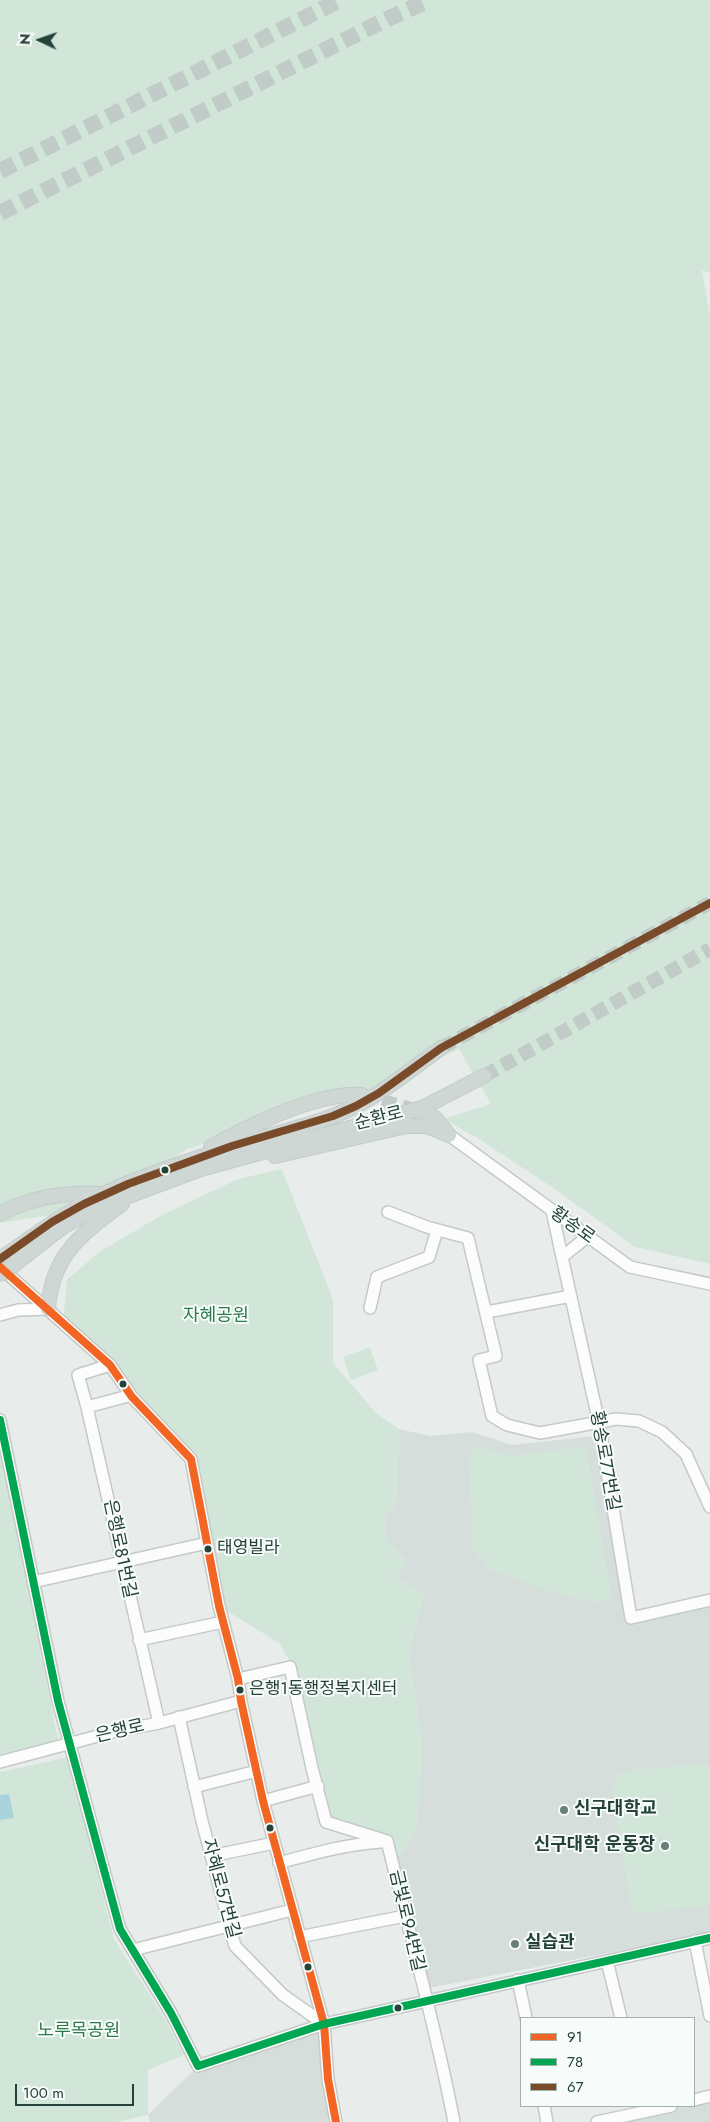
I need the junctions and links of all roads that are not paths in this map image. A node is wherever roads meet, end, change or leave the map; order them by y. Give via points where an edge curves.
1 (441, 1048) tunnel mouth
2 (484, 1076) tunnel mouth
3 (362, 1095) tunnel mouth
4 (426, 1113) tunnel mouth
5 (449, 1136) junction
6 (177, 1165) junction
7 (201, 1169) junction
8 (104, 1194) junction
9 (134, 1195) junction
10 (552, 1211) junction
11 (388, 1212) dead end
12 (0, 1214) edge
13 (437, 1230) junction
14 (588, 1237) junction
15 (562, 1257) junction
16 (0, 1259) edge
17 (0, 1267) edge
18 (0, 1275) edge
19 (710, 1284) edge
20 (571, 1296) junction
21 (48, 1308) junction
22 (370, 1308) dead end
23 (487, 1312) junction
24 (0, 1315) edge
25 (110, 1365) junction
26 (132, 1397) junction
27 (87, 1407) junction
28 (0, 1420) edge
29 (599, 1423) junction
30 (710, 1507) edge
31 (207, 1543) junction
32 (122, 1563) junction
33 (33, 1582) junction
34 (710, 1600) edge
35 (224, 1622) junction
36 (139, 1640) junction
37 (238, 1679) junction
38 (241, 1702) junction
39 (179, 1717) junction
40 (159, 1723) junction
41 (69, 1744) junction
42 (0, 1762) edge
43 (257, 1771) junction
44 (318, 1786) junction
45 (194, 1787) junction
46 (263, 1801) junction
47 (388, 1841) junction
48 (274, 1843) junction
49 (211, 1856) junction
50 (279, 1864) junction
51 (292, 1910) junction
52 (405, 1916) junction
53 (229, 1925) junction
54 (299, 1937) junction
55 (710, 1938) edge
56 (695, 1941) junction
57 (133, 1950) junction
58 (607, 1961) junction
59 (518, 1980) junction
60 (425, 2000) junction
61 (710, 2016) edge
62 (526, 2017) edge
63 (621, 2017) edge
64 (324, 2024) junction
65 (710, 2096) edge
66 (695, 2100) edge
67 (544, 2107) edge
68 (661, 2107) edge
69 (640, 2109) edge
70 (336, 2122) edge
71 (454, 2122) edge
72 (547, 2122) edge
73 (597, 2122) edge

1 - 6 main road, 순환로 via 379,1093 341,1113
2 - 7 main road, 순환로 via 422,1108
3 - 6 main road via 350,1094 307,1104 256,1124
4 - 5 main road via 435,1118
5 - 7 main road via 427,1126 406,1126 260,1160
5 - 10 street, 황송로
6 - 8 main road, 순환로
7 - 9 main road, 순환로
8 - 12 main road via 76,1192 47,1197
8 - 16 main road, 순환로 via 52,1222
9 - 18 main road, 순환로, bridge via 79,1216
9 - 21 main road via 76,1241 66,1254 51,1281
10 - 14 street, 황송로
10 - 15 street, 황송로77번길
11 - 13 street
13 - 22 street via 429,1257 377,1277
13 - 23 street via 468,1238
14 - 15 street
14 - 19 street, 황송로 via 630,1267
15 - 20 street, 황송로77번길
17 - 21 street
20 - 23 street
20 - 29 street, 황송로77번길
21 - 24 street
21 - 25 street
23 - 29 street via 496,1356 479,1360 492,1416 507,1425 540,1433
25 - 26 street
25 - 27 street, 은행로81번길 via 78,1375
26 - 27 street
26 - 31 street via 191,1459
27 - 32 street, 은행로81번길
28 - 33 street
29 - 30 street via 616,1419 640,1421 662,1432 686,1454
29 - 34 street, 황송로77번길 via 631,1618
31 - 32 street
31 - 35 street
32 - 33 street
32 - 36 street, 은행로81번길
33 - 41 street
35 - 36 street
35 - 37 street
36 - 40 street, 은행로81번길
37 - 38 street
37 - 44 street via 290,1666
38 - 39 street, 은행로
38 - 43 street
39 - 40 street, 은행로
39 - 45 street, 자혜로57번길
40 - 41 street, 은행로
41 - 42 street, 은행로
41 - 57 street via 120,1929
43 - 45 street
43 - 46 street
44 - 46 street
44 - 47 street via 326,1822
45 - 49 street, 자혜로57번길
46 - 48 street
47 - 50 street via 364,1843
47 - 52 street, 금빛로94번길
48 - 49 street
48 - 50 street
49 - 53 street, 자혜로57번길
50 - 51 street
51 - 53 street
51 - 54 street
52 - 54 street
52 - 60 street, 금빛로94번길
53 - 57 street
53 - 64 street, 자혜로57번길 via 235,1946 242,1955 283,1995
54 - 64 street
55 - 56 street
56 - 58 street
56 - 61 street
57 - 64 street via 198,2066
58 - 59 street
58 - 63 street
59 - 60 street
59 - 62 street
60 - 64 street
60 - 71 street, 금빛로94번길 via 440,2052
64 - 70 street via 328,2079
65 - 66 street
67 - 72 street
68 - 69 street
69 - 73 street

